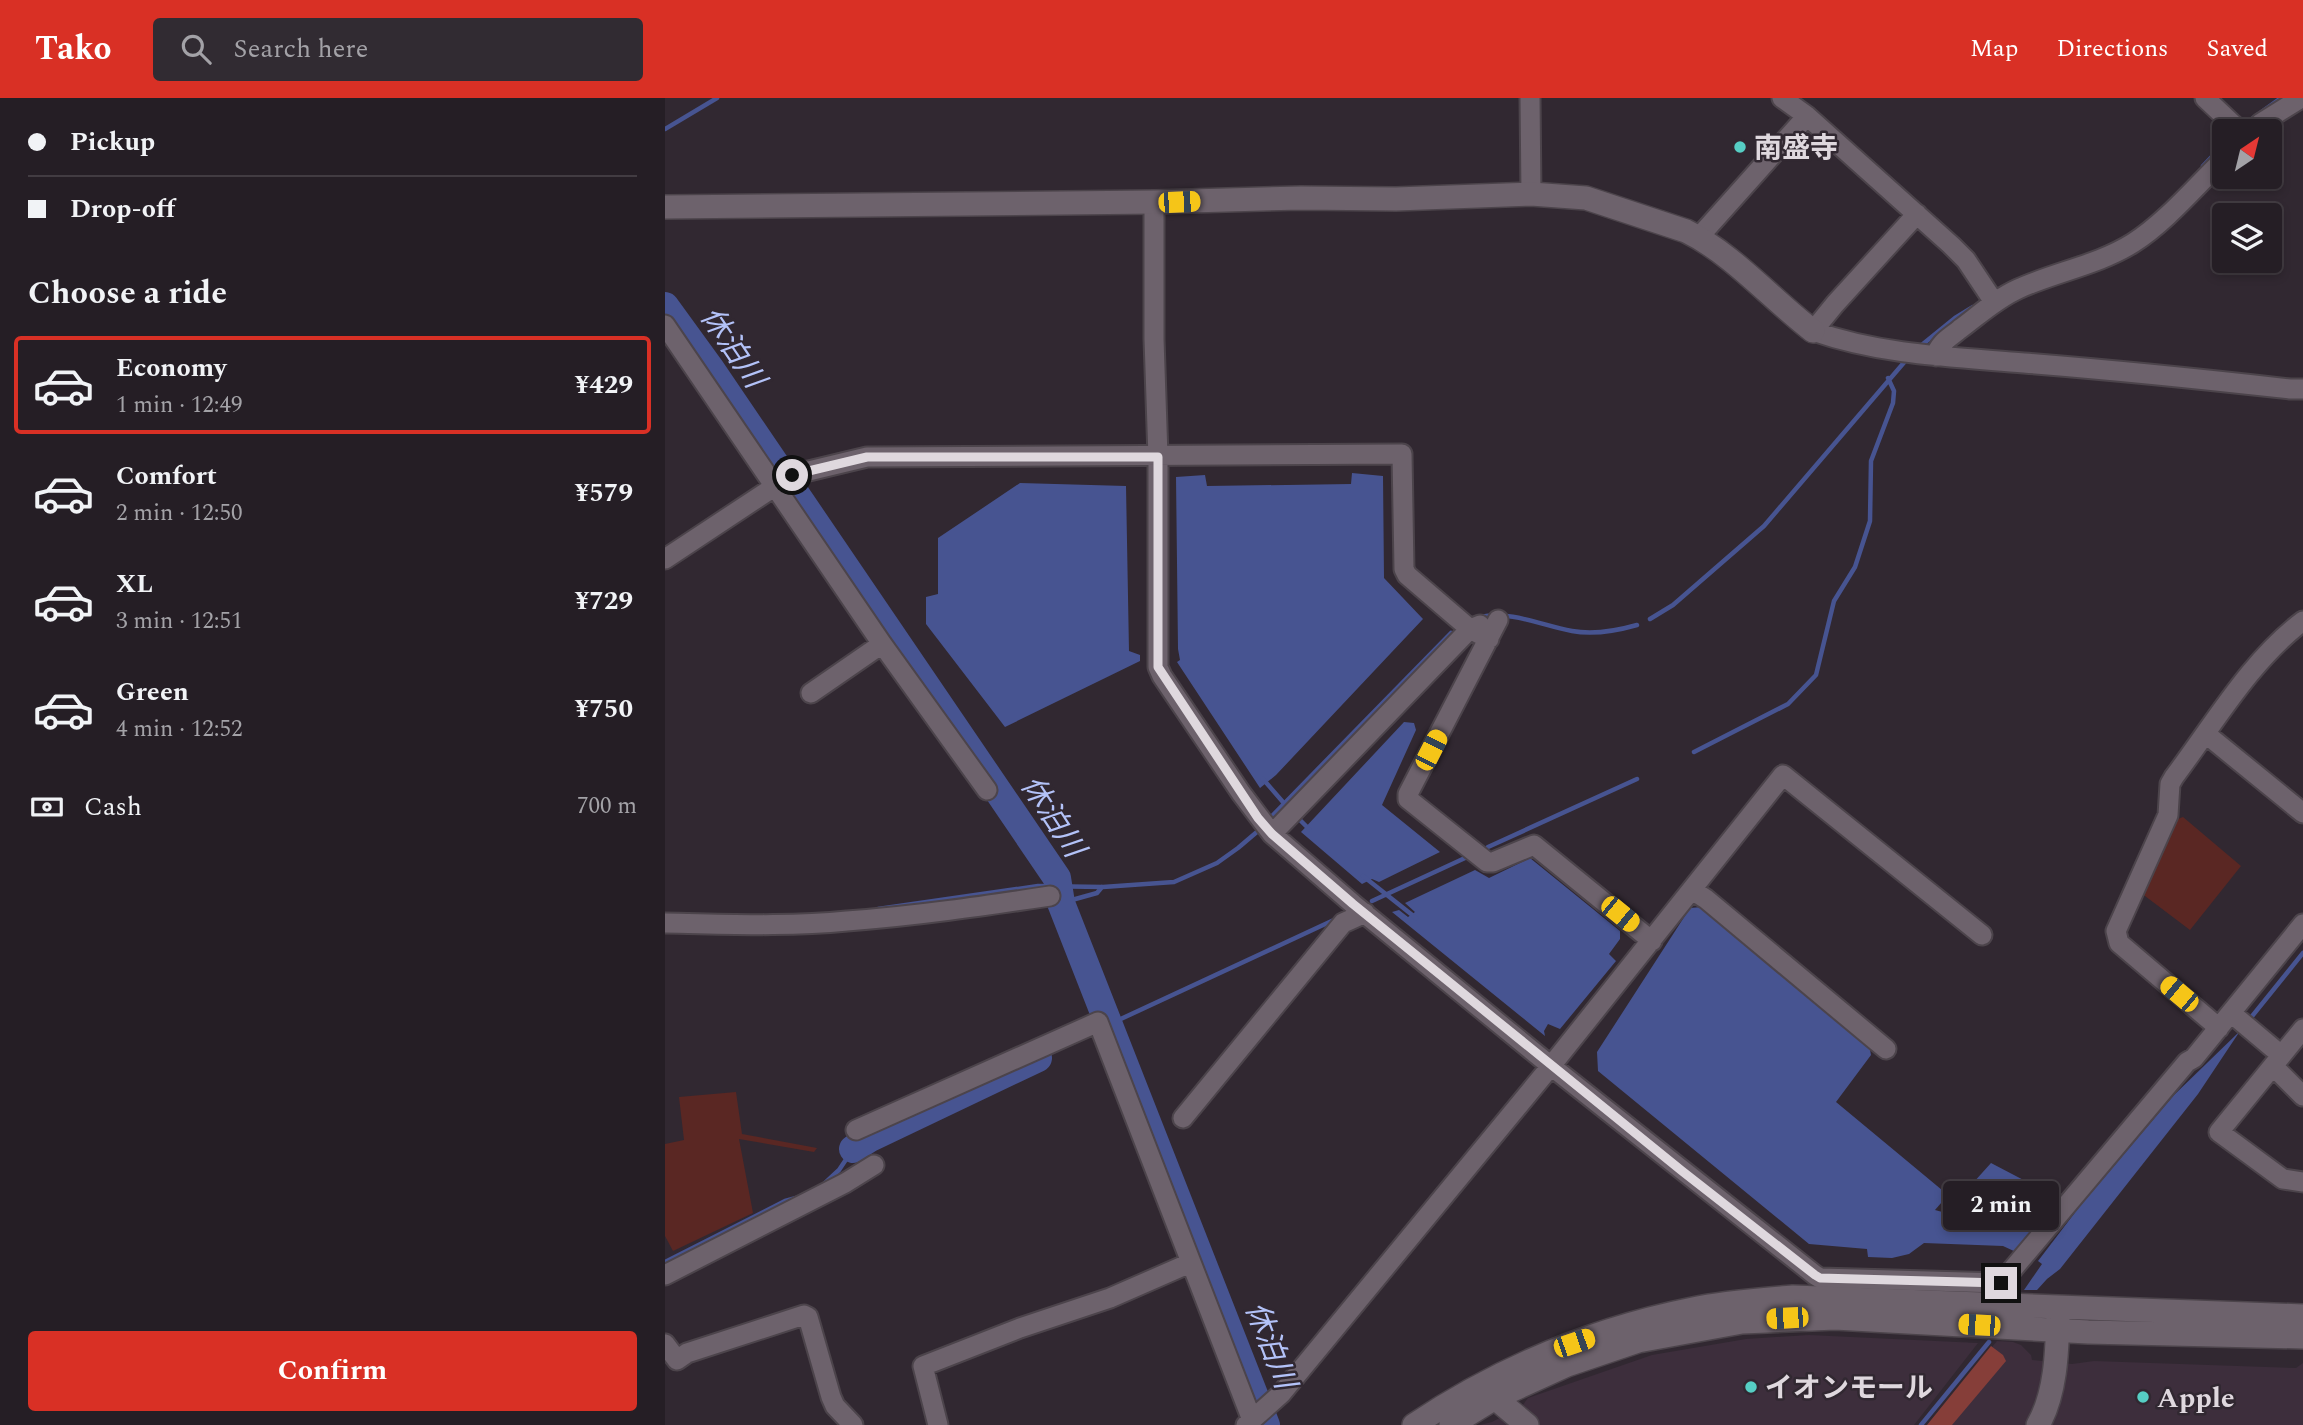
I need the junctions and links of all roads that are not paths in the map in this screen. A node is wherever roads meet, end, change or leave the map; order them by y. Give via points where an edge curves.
1 (1530, 98) edge
2 (1782, 98) edge
3 (2205, 98) edge
4 (2301, 98) edge
5 (1807, 116) junction
6 (2227, 119) edge
7 (2267, 119) edge
8 (2212, 171) edge
9 (1531, 194) junction
10 (1154, 202) junction
11 (665, 207) edge
12 (1917, 214) junction
13 (1699, 237) junction
14 (1994, 302) junction
15 (665, 325) edge
16 (1813, 331) junction
17 (1936, 356) junction
18 (2303, 389) edge
19 (1158, 457) junction
20 (782, 481) junction
21 (665, 559) edge
22 (2303, 621) edge
23 (1471, 629) junction
24 (882, 644) junction
25 (811, 693) dead end
26 (2206, 734) junction
27 (987, 790) dead end
28 (2303, 813) edge
29 (1272, 834) junction
30 (1692, 890) junction
31 (1050, 896) dead end
32 (1365, 913) junction
33 (665, 923) edge
34 (2303, 925) edge
35 (1982, 935) dead end
36 (1652, 940) junction
37 (2229, 1020) junction
38 (2303, 1029) edge
39 (1886, 1049) dead end
40 (2277, 1060) junction
41 (1551, 1066) junction
42 (2303, 1097) edge
43 (1183, 1118) dead end
44 (856, 1130) dead end
45 (874, 1165) dead end
46 (2303, 1182) edge
47 (1190, 1263) junction
48 (665, 1275) edge
49 (1820, 1288) junction
50 (2059, 1307) junction
51 (2303, 1316) edge
52 (2058, 1330) junction
53 (2303, 1337) edge
54 (665, 1344) edge
55 (1495, 1398) junction
56 (1256, 1416) edge
57 (853, 1425) edge
58 (938, 1425) edge
59 (1414, 1425) edge
60 (1451, 1425) edge
61 (1527, 1425) edge
62 (2038, 1425) edge

1 - 9 street
2 - 5 street
3 - 6 street
4 - 7 street
5 - 12 street
5 - 13 street
8 - 14 street via 2132,244
9 - 10 street
9 - 13 street via 1586,198
10 - 11 street
10 - 19 street
12 - 14 street via 1966,260
12 - 16 street
13 - 16 street
14 - 17 street via 1940,345
15 - 20 street
16 - 17 street via 1882,350
17 - 18 street
19 - 20 street via 867,457
19 - 23 street via 1402,454 1404,569
19 - 29 street via 1158,667
20 - 21 street
20 - 24 street
22 - 26 street via 2246,680
23 - 29 street
23 - 36 street via 1498,620 1408,799 1487,862 1534,845
24 - 25 street
24 - 27 street
26 - 28 street
26 - 37 street via 2170,784 2168,816 2116,931 2119,943
29 - 32 street
30 - 35 street via 1783,775
30 - 36 street
30 - 39 street
31 - 33 street via 846,922
32 - 41 street
32 - 43 street via 1343,923
34 - 37 street
36 - 41 street
37 - 40 street via 2256,1034
37 - 49 street via 2187,1062 2001,1283
38 - 40 street
40 - 42 street
40 - 46 street via 2219,1132 2283,1179
41 - 49 street via 1748,1224
41 - 56 street via 1281,1394
44 - 47 street via 1098,1022
45 - 48 street
47 - 56 street
47 - 58 street via 1110,1298 923,1366
49 - 50 street
49 - 59 street via 1793,1297 1716,1304 1613,1329 1498,1376
50 - 51 street
50 - 52 street
52 - 53 street
52 - 55 street via 1835,1318 1742,1322 1639,1341 1567,1365
52 - 62 street via 2051,1387
54 - 57 street via 677,1360 804,1315 835,1406
55 - 60 street
55 - 61 street

